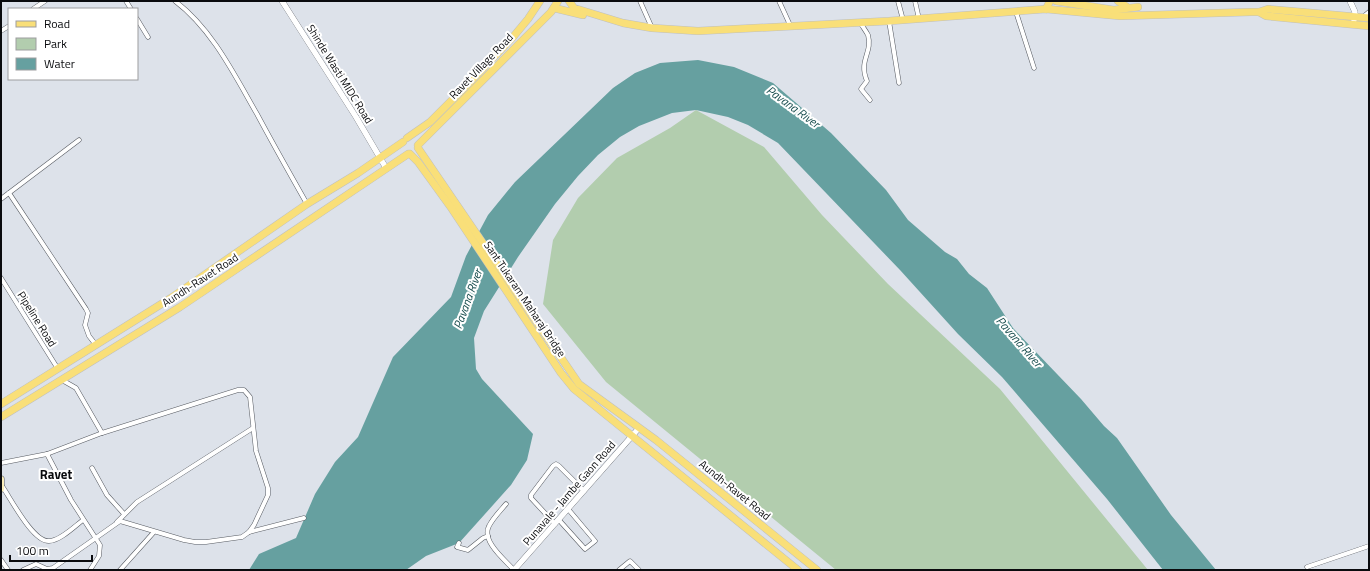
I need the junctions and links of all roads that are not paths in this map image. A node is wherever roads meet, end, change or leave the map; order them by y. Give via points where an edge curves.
1 (45, 1) edge
2 (175, 1) edge
3 (282, 1) edge
4 (558, 1) edge
5 (569, 1) edge
6 (640, 1) edge
7 (779, 1) edge
8 (898, 1) edge
9 (915, 1) edge
10 (1050, 1) edge
11 (1056, 1) edge
12 (1118, 1) edge
13 (1350, 1) edge
14 (539, 3) edge
15 (1136, 4) edge
16 (1127, 7) junction
17 (35, 8) edge
18 (1046, 9) junction
19 (552, 10) junction
20 (1016, 12) junction
21 (1369, 12) edge
22 (597, 16) junction
23 (1142, 16) junction
24 (1366, 18) edge
25 (919, 19) junction
26 (903, 20) junction
27 (138, 21) edge
28 (859, 21) junction
29 (889, 21) junction
30 (1354, 21) junction
31 (790, 25) junction
32 (1369, 26) edge
33 (652, 28) junction
34 (148, 37) dead end
35 (1034, 68) dead end
36 (900, 83) dead end
37 (870, 100) dead end
38 (79, 140) dead end
39 (405, 140) junction
40 (418, 147) junction
41 (409, 154) junction
42 (380, 158) junction
43 (386, 168) junction
44 (9, 192) junction
45 (1, 199) edge
46 (307, 204) junction
47 (455, 207) junction
48 (1, 278) edge
49 (96, 346) junction
50 (58, 369) junction
51 (62, 380) junction
52 (586, 394) junction
53 (1, 404) edge
54 (1, 417) edge
55 (253, 428) junction
56 (639, 428) junction
57 (102, 433) junction
58 (632, 437) junction
59 (47, 454) junction
60 (1, 463) edge
61 (92, 468) dead end
62 (1, 479) edge
63 (2, 488) edge
64 (584, 491) junction
65 (506, 504) dead end
66 (568, 509) junction
67 (124, 514) junction
68 (304, 518) dead end
69 (83, 520) junction
70 (117, 522) junction
71 (557, 522) junction
72 (154, 532) junction
73 (248, 532) junction
74 (488, 536) junction
75 (96, 537) junction
76 (459, 543) dead end
77 (1369, 546) edge
78 (1, 560) edge
79 (1307, 567) dead end
80 (91, 568) edge
81 (8, 570) edge
82 (23, 570) edge
83 (97, 570) edge
84 (120, 570) edge
85 (514, 570) edge
86 (619, 570) edge
87 (639, 570) edge
88 (798, 570) edge
89 (817, 570) edge

1 - 17 street
2 - 46 street via 194,19 224,58
3 - 42 street, Shinde Wasti MIDC Road
4 - 19 main road, Ravet Village Road
5 - 22 main road via 574,8
6 - 33 street
7 - 31 street
8 - 26 street
9 - 25 street
10 - 18 main road
11 - 16 main road via 1114,10
12 - 16 main road
13 - 30 street via 1355,12
14 - 19 main road via 546,13
14 - 39 main road, Ravet Village Road via 513,37 459,93 430,122
15 - 16 main road
15 - 23 main road
18 - 20 main road
18 - 23 main road via 1082,14
19 - 22 main road
19 - 40 main road, Ravet Village Road
20 - 25 main road
20 - 35 street
21 - 24 street
22 - 33 main road
23 - 30 main road via 1259,12 1268,9
24 - 30 main road
25 - 26 main road
26 - 29 main road
27 - 34 street
28 - 29 main road
28 - 31 main road
28 - 37 street via 869,43 862,70 867,81 861,89
29 - 36 street
30 - 32 main road
31 - 33 main road via 698,30
38 - 44 street
39 - 40 main road via 414,139
39 - 41 main road via 402,149
39 - 42 main road, Aundh-Ravet Road
40 - 41 main road via 415,152
40 - 47 main road
41 - 43 main road, Aundh-Ravet Road
41 - 47 main road
42 - 43 street, Shinde Wasti MIDC Road
42 - 46 main road, Aundh-Ravet Road
43 - 51 main road, Aundh-Ravet Road via 180,307
44 - 45 street
44 - 49 street via 86,309 86,330
46 - 49 main road, Aundh-Ravet Road via 171,298
47 - 52 main road, Sant Tukaram Maharaj Bridge
48 - 50 street, Pipeline Road
49 - 50 main road, Aundh-Ravet Road
50 - 53 main road, Aundh-Ravet Road
51 - 54 main road, Aundh-Ravet Road
51 - 57 street via 74,386
52 - 56 main road, Aundh-Ravet Road
52 - 58 main road, Aundh-Ravet Road
55 - 57 street via 250,397 244,390 238,390
55 - 67 street via 137,502
55 - 73 street via 256,451 266,478 268,495
56 - 58 street, Punavale - Jambe Gaon Road
56 - 89 main road, Aundh-Ravet Road
57 - 59 street
58 - 64 street, Punavale - Jambe Gaon Road
58 - 88 main road, Aundh-Ravet Road
59 - 60 street
59 - 69 street
61 - 67 street via 107,495
62 - 63 main road
63 - 69 street via 30,529 44,540 50,542 59,538
64 - 66 street, Punavale - Jambe Gaon Road
64 - 71 street via 559,466 553,466 531,498
65 - 74 street via 488,527
66 - 71 street, Punavale - Jambe Gaon Road
66 - 71 street via 595,540 585,549
67 - 70 street
68 - 73 street
69 - 75 street
70 - 72 street via 123,521
70 - 75 street
71 - 85 street, Punavale - Jambe Gaon Road
72 - 73 street via 184,540 206,542 242,537
72 - 84 street
74 - 76 street via 468,550 457,547
74 - 85 street via 492,545
75 - 80 street via 100,552
75 - 82 street via 52,568 47,569 36,564
77 - 79 street
78 - 81 street
80 - 83 street
86 - 87 street via 630,561

